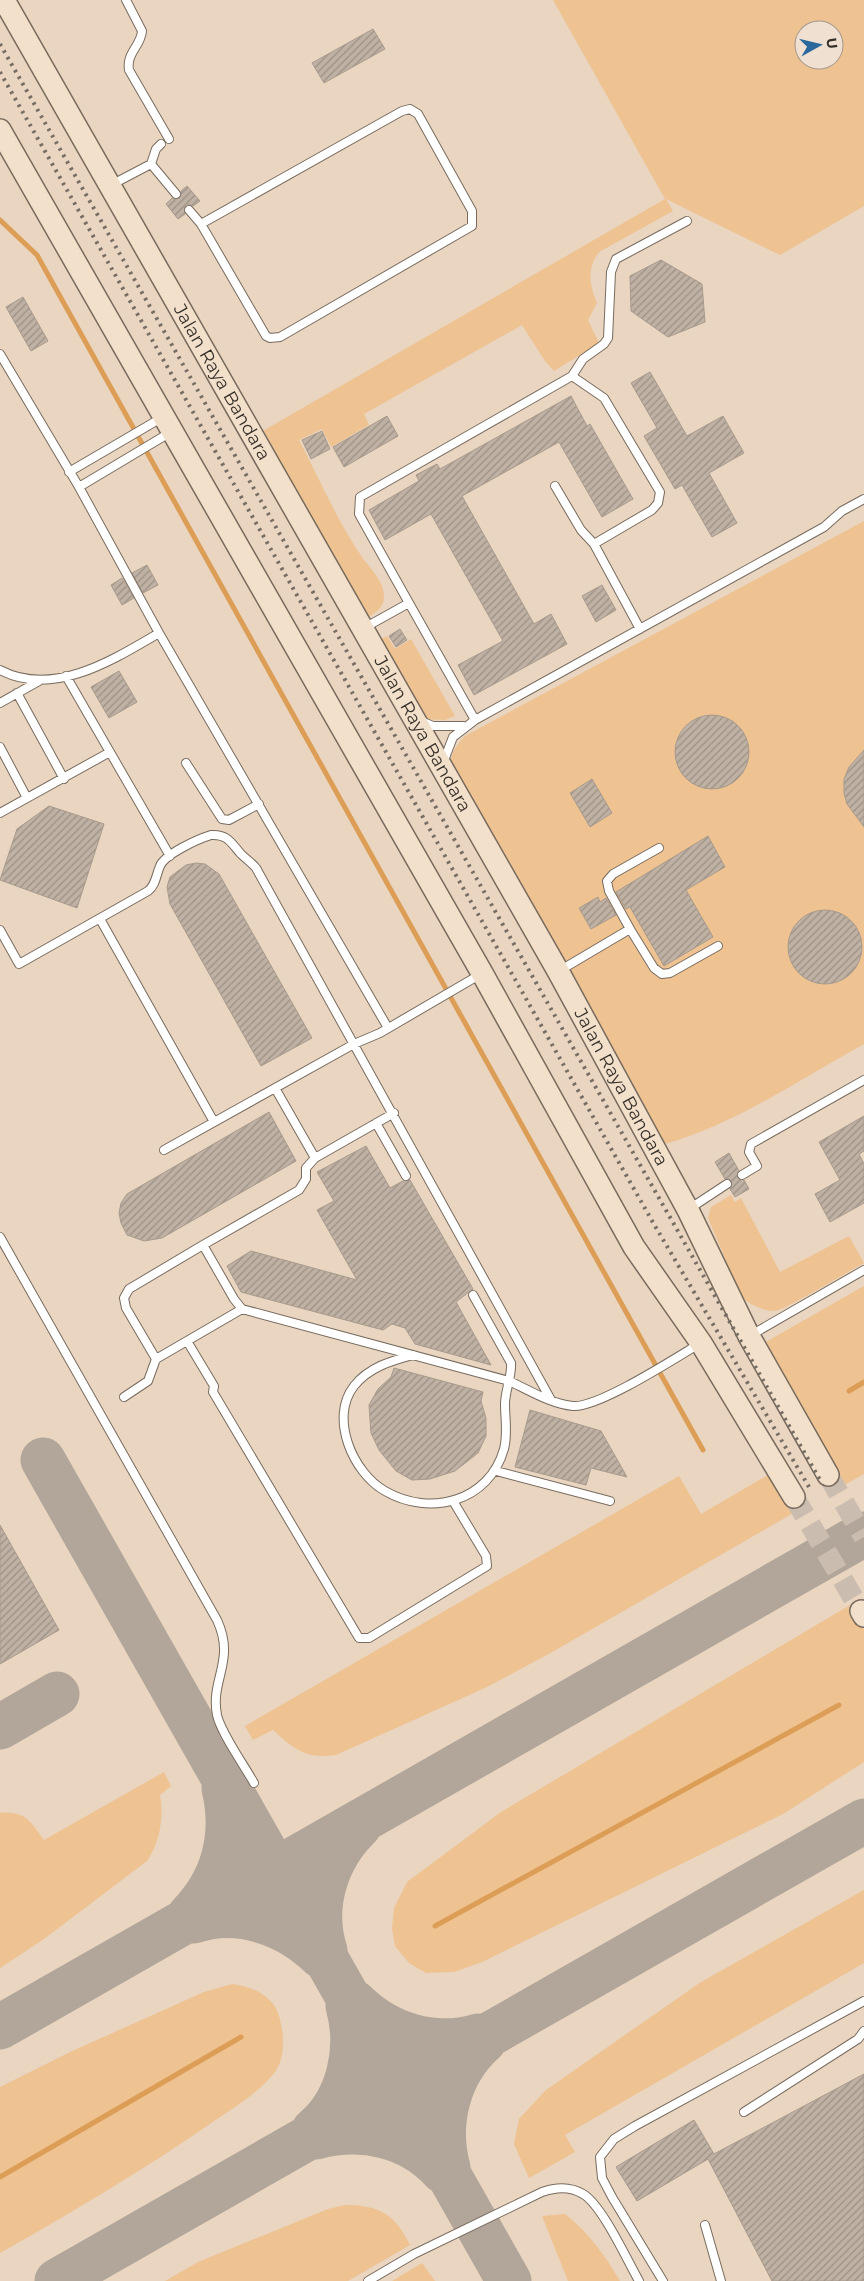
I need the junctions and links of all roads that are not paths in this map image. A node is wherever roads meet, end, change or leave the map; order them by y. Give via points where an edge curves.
1 (4, 0) edge
2 (126, 0) edge
3 (0, 130) edge
4 (169, 139) dead end
5 (161, 144) dead end
6 (151, 164) junction
7 (108, 186) junction
8 (176, 194) dead end
9 (190, 210) dead end
10 (687, 220) dead end
11 (201, 224) junction
12 (0, 354) edge
13 (572, 376) junction
14 (160, 429) junction
15 (70, 472) junction
16 (555, 486) dead end
17 (79, 487) junction
18 (864, 499) edge
19 (594, 544) junction
20 (409, 603) junction
21 (362, 629) junction
22 (640, 629) junction
23 (159, 633) junction
24 (0, 670) edge
25 (66, 676) junction
26 (41, 680) junction
27 (17, 693) junction
28 (0, 703) edge
29 (410, 713) junction
30 (474, 720) junction
31 (465, 725) junction
32 (0, 747) edge
33 (110, 752) junction
34 (186, 763) dead end
35 (446, 777) junction
36 (64, 779) junction
37 (27, 798) junction
38 (259, 804) junction
39 (0, 813) edge
40 (659, 848) dead end
41 (170, 856) junction
42 (100, 919) junction
43 (630, 928) junction
44 (0, 930) edge
45 (718, 946) dead end
46 (558, 971) junction
47 (473, 978) junction
48 (388, 1028) junction
49 (354, 1044) junction
50 (864, 1080) edge
51 (275, 1088) junction
52 (394, 1113) junction
53 (214, 1122) junction
54 (376, 1123) junction
55 (164, 1150) dead end
56 (315, 1158) junction
57 (742, 1175) dead end
58 (406, 1176) dead end
59 (727, 1184) dead end
60 (688, 1210) junction
61 (0, 1237) edge
62 (203, 1245) junction
63 (864, 1270) edge
64 (473, 1295) dead end
65 (242, 1309) junction
66 (749, 1336) junction
67 (187, 1341) junction
68 (701, 1343) junction
69 (413, 1355) junction
70 (156, 1359) junction
71 (509, 1381) junction
72 (124, 1397) dead end
73 (551, 1400) junction
74 (496, 1471) junction
75 (828, 1475) tunnel mouth
76 (794, 1497) tunnel mouth
77 (610, 1500) dead end
78 (453, 1501) junction
79 (254, 1783) dead end
80 (864, 2002) edge
81 (864, 2031) edge
82 (744, 2112) dead end
83 (705, 2225) dead end
84 (368, 2281) edge
85 (639, 2281) edge
86 (664, 2281) edge
87 (721, 2281) edge

1 - 7 street, Jalan Raya Bandara
2 - 4 lane via 142,31 129,58 130,70
3 - 14 street
5 - 6 lane
6 - 7 lane
6 - 8 lane
7 - 21 street, Jalan Raya Bandara
9 - 11 lane
10 - 13 lane via 616,259 611,272 608,338 583,359
11 - 11 lane via 262,332 276,338 469,229 474,216 418,114 406,109
12 - 15 lane
13 - 19 lane via 604,398 660,492 652,510
13 - 20 lane via 360,497 360,514
14 - 15 lane via 106,450
14 - 17 lane via 115,466
14 - 47 street
15 - 17 lane
16 - 19 lane via 581,530
17 - 23 lane
18 - 22 lane via 824,526
19 - 22 lane
20 - 21 lane
20 - 30 lane
21 - 29 street, Jalan Raya Bandara
22 - 30 lane
23 - 25 lane via 107,663
23 - 38 lane
24 - 26 lane via 26,680
25 - 26 lane
25 - 33 lane
26 - 27 lane
27 - 28 lane
27 - 36 lane
29 - 31 lane via 433,726 450,728
29 - 35 street, Jalan Raya Bandara
30 - 31 lane
31 - 35 lane via 453,737 445,755
32 - 37 lane
33 - 36 lane
33 - 41 lane
34 - 38 lane via 222,819 232,819
35 - 46 street, Jalan Raya Bandara
36 - 37 lane
37 - 39 lane
38 - 48 lane
40 - 43 lane via 613,874 607,881 609,891
41 - 42 lane via 160,866 152,888
41 - 49 lane via 211,835 218,834 231,840 256,868
42 - 44 lane via 19,964
42 - 53 lane
43 - 45 lane via 654,968 662,974 670,973
43 - 46 lane
46 - 60 street, Jalan Raya Bandara
47 - 48 lane
47 - 68 street via 634,1247
48 - 49 lane
49 - 51 lane
49 - 52 lane
50 - 57 lane via 751,1144 749,1152 757,1166
51 - 53 lane
51 - 56 lane
52 - 54 lane
52 - 73 lane
53 - 55 lane
54 - 56 lane
54 - 58 lane
56 - 62 lane via 306,1168 306,1179 299,1190
59 - 60 lane
60 - 66 street, Jalan Raya Bandara
61 - 79 lane via 218,1620 225,1648 217,1691 218,1716
62 - 65 lane
62 - 70 lane via 126,1293 126,1308
63 - 66 lane
64 - 71 lane via 511,1363
65 - 67 lane
65 - 69 lane
66 - 75 street, Jalan Raya Bandara
67 - 70 lane
67 - 78 lane via 214,1386 213,1392 359,1638 369,1638 487,1566 486,1556
68 - 73 lane via 583,1405 566,1405
68 - 76 street
69 - 71 lane
69 - 78 lane via 373,1369 354,1386 344,1410 347,1438 363,1472 384,1491 426,1504
70 - 72 lane via 148,1381
71 - 73 lane
71 - 74 lane via 504,1448
74 - 77 lane
74 - 78 lane via 477,1490
80 - 86 lane via 636,2126 614,2139 600,2157 602,2178 612,2198
81 - 82 lane via 858,2039
83 - 87 lane
84 - 85 lane via 414,2254 542,2192 560,2188 573,2189 591,2200

